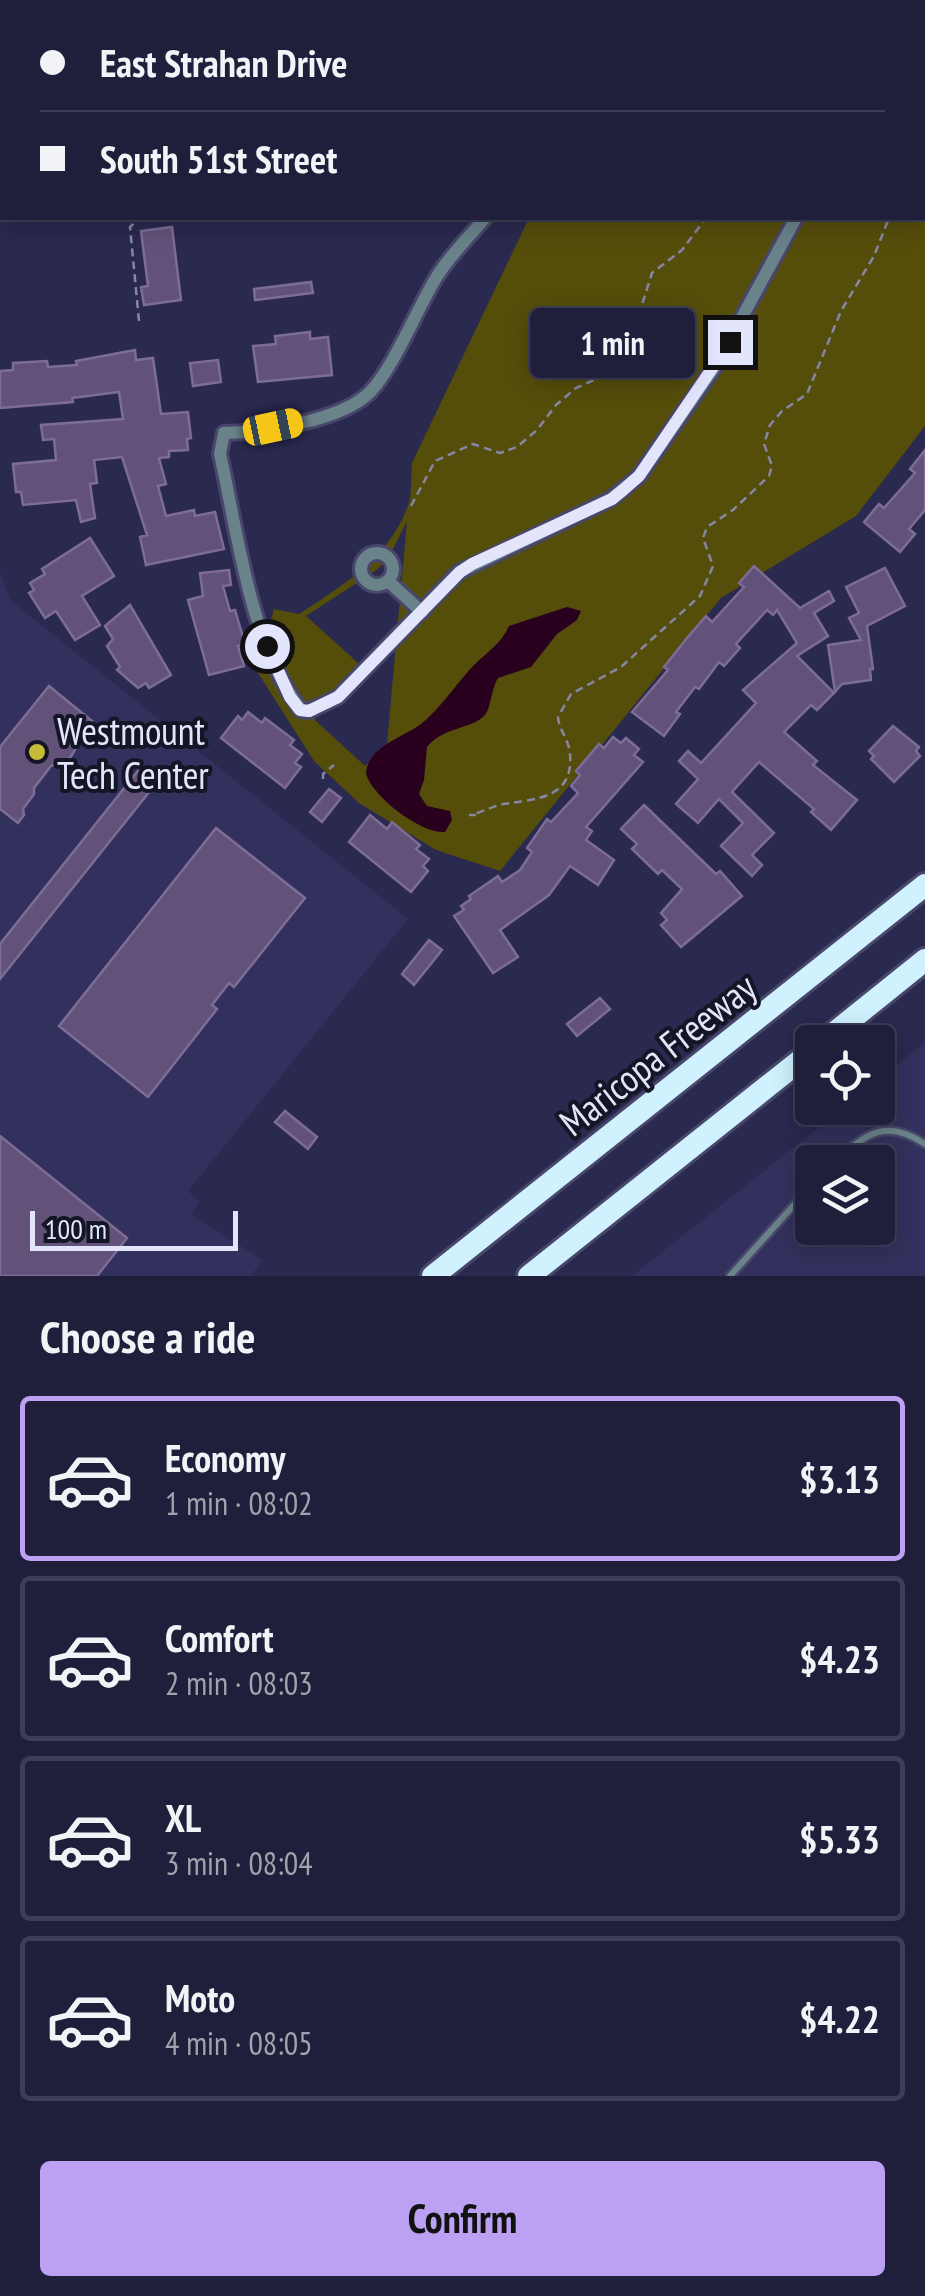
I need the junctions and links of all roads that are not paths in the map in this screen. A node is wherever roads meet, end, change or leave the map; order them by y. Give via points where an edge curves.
1 (482, 220) edge
2 (795, 220) edge
3 (388, 581) dead end
4 (422, 612) junction
5 (925, 885) edge
6 (925, 960) edge
7 (844, 1025) edge
8 (795, 1065) edge
9 (925, 1144) edge
10 (853, 1145) edge
11 (795, 1203) edge
12 (433, 1276) edge
13 (529, 1276) edge
14 (730, 1276) edge

1 - 4 street via 439,273 368,394 326,416 224,433 220,454 254,606 300,710 338,697
2 - 4 street via 716,365 639,476 612,499 472,564
3 - 4 street
5 - 12 highway, Maricopa Freeway
6 - 7 highway
8 - 13 highway
9 - 10 lane via 899,1130 881,1130
11 - 14 lane

